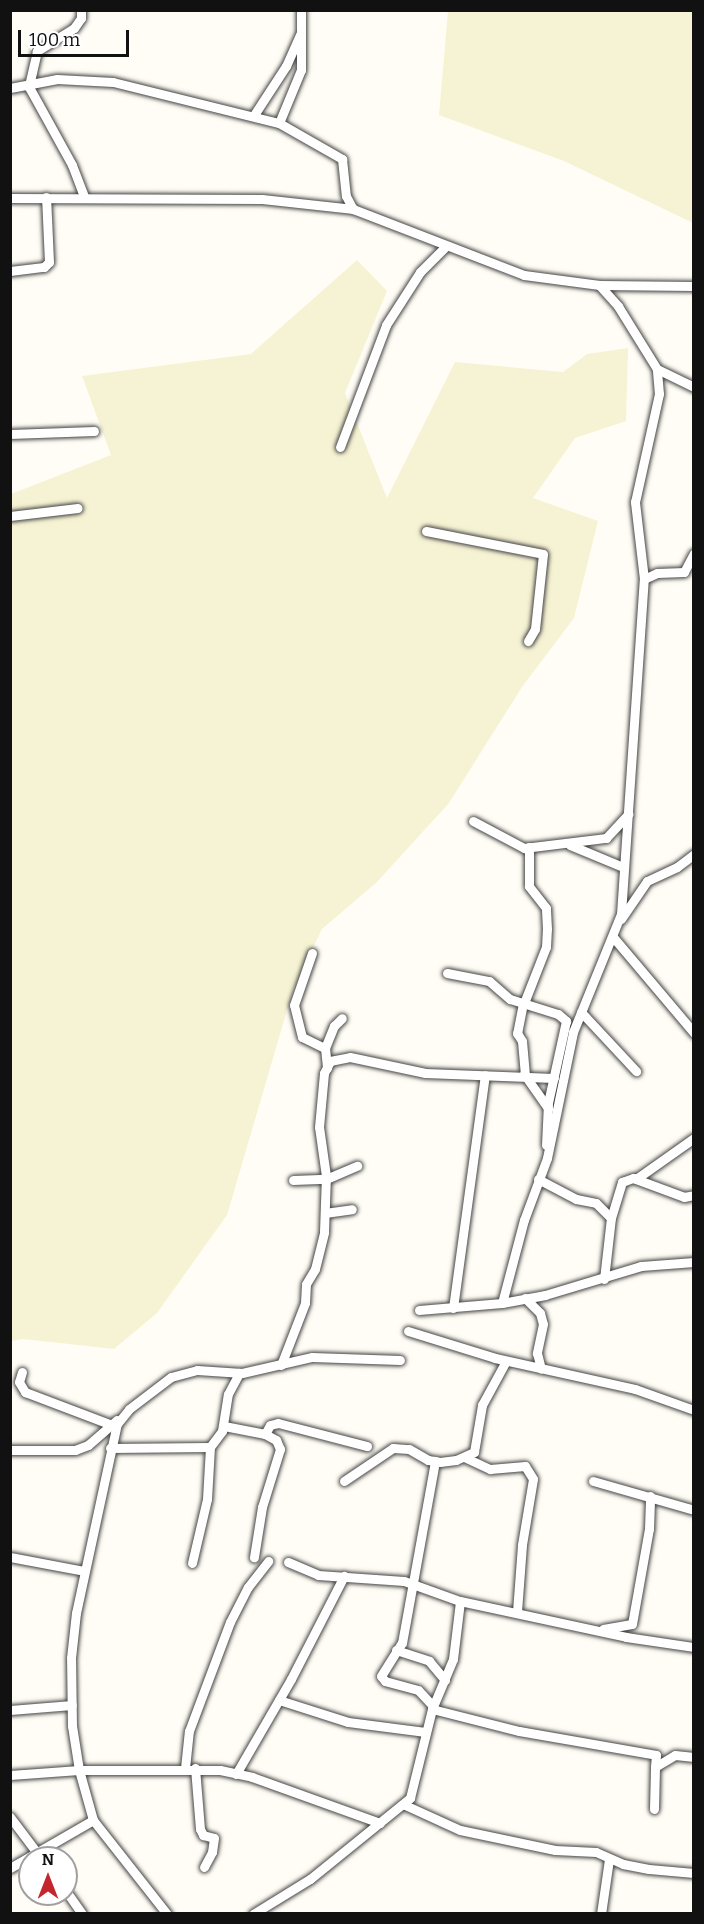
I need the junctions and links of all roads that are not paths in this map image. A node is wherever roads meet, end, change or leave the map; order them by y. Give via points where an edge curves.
1 (81, 10) edge
2 (301, 10) edge
3 (301, 31) junction
4 (28, 87) junction
5 (10, 88) edge
6 (254, 115) junction
7 (279, 123) junction
8 (84, 196) junction
9 (46, 197) junction
10 (10, 198) edge
11 (353, 209) junction
12 (446, 247) junction
13 (10, 270) edge
14 (599, 285) junction
15 (693, 286) edge
16 (657, 369) junction
17 (693, 387) edge
18 (94, 431) dead end
19 (10, 434) edge
20 (340, 447) dead end
21 (78, 508) dead end
22 (10, 516) edge
23 (426, 531) dead end
24 (693, 554) edge
25 (644, 579) junction
26 (528, 641) dead end
27 (628, 814) junction
28 (473, 820) dead end
29 (570, 845) junction
30 (529, 847) junction
31 (693, 854) edge
32 (623, 867) junction
33 (618, 923) junction
34 (613, 937) junction
35 (312, 953) dead end
36 (447, 973) dead end
37 (524, 1003) junction
38 (582, 1012) junction
39 (342, 1018) dead end
40 (693, 1033) edge
41 (325, 1048) junction
42 (327, 1068) junction
43 (636, 1071) dead end
44 (524, 1074) junction
45 (484, 1075) junction
46 (554, 1078) junction
47 (548, 1108) junction
48 (693, 1138) edge
49 (547, 1158) junction
50 (357, 1166) dead end
51 (326, 1179) junction
52 (538, 1179) junction
53 (636, 1179) junction
54 (293, 1180) dead end
55 (693, 1195) edge
56 (352, 1209) dead end
57 (325, 1213) junction
58 (612, 1218) junction
59 (693, 1262) edge
60 (604, 1279) junction
61 (525, 1298) junction
62 (502, 1303) junction
63 (453, 1308) junction
64 (418, 1310) dead end
65 (408, 1331) dead end
66 (400, 1360) dead end
67 (506, 1361) junction
68 (281, 1365) junction
69 (541, 1369) junction
70 (22, 1372) dead end
71 (239, 1374) junction
72 (693, 1410) edge
73 (120, 1417) junction
74 (112, 1425) junction
75 (224, 1426) junction
76 (265, 1434) junction
77 (367, 1446) dead end
78 (210, 1447) junction
79 (110, 1448) junction
80 (10, 1450) edge
81 (464, 1457) junction
82 (435, 1461) junction
83 (344, 1481) dead end
84 (593, 1481) dead end
85 (650, 1496) junction
86 (693, 1510) edge
87 (10, 1557) edge
88 (255, 1557) dead end
89 (268, 1561) dead end
90 (288, 1562) dead end
91 (192, 1563) dead end
92 (84, 1571) junction
93 (344, 1576) junction
94 (413, 1583) junction
95 (460, 1601) junction
96 (517, 1612) junction
97 (597, 1630) junction
98 (693, 1648) edge
99 (396, 1650) junction
100 (445, 1680) junction
101 (279, 1700) junction
102 (72, 1705) junction
103 (432, 1708) junction
104 (10, 1710) edge
105 (425, 1732) junction
106 (693, 1757) edge
107 (655, 1767) junction
108 (185, 1768) junction
109 (195, 1768) junction
110 (79, 1770) junction
111 (236, 1774) junction
112 (10, 1775) edge
113 (405, 1805) junction
114 (654, 1809) dead end
115 (10, 1816) edge
116 (93, 1820) junction
117 (380, 1823) junction
118 (32, 1846) edge
119 (54, 1846) edge
120 (609, 1859) junction
121 (204, 1867) dead end
122 (693, 1873) edge
123 (167, 1914) edge
124 (253, 1914) edge
125 (601, 1914) edge

1 - 4 street via 74,28 37,51
2 - 3 street
3 - 6 street via 286,66
3 - 7 street via 301,70
4 - 5 street
4 - 6 street via 57,79 113,82
4 - 8 street via 72,165
6 - 7 street
7 - 11 street via 342,159 346,196
8 - 9 street
8 - 11 street via 262,200
9 - 10 street
9 - 13 street via 49,262 44,267
11 - 12 street
12 - 14 street via 524,275
12 - 20 street via 420,272 386,325
14 - 15 street
14 - 16 street via 618,306
16 - 17 street
16 - 25 street via 659,394 635,502
18 - 19 street
21 - 22 street
23 - 26 street via 543,554 535,629
24 - 25 street via 684,572 657,573
25 - 27 street
27 - 29 street via 606,838
27 - 32 street
28 - 30 street via 516,846
29 - 30 street
29 - 32 street
30 - 37 street via 529,886 546,908 547,929 546,947
31 - 33 street via 677,867 647,881
32 - 33 street
33 - 34 street
34 - 38 street
34 - 40 street
35 - 41 street via 294,1005 302,1037
36 - 37 street via 489,981 510,999
37 - 44 street via 517,1033 522,1041
37 - 46 street via 566,1021
38 - 43 street
38 - 49 street via 573,1032
39 - 41 street via 334,1026
41 - 42 street
42 - 45 street via 334,1057 340,1056 425,1073
42 - 51 street via 320,1127
44 - 45 street
44 - 46 street
44 - 47 street
45 - 63 street
46 - 47 street
47 - 49 street
48 - 53 street
49 - 52 street
50 - 51 street
51 - 54 street
51 - 57 street
52 - 58 street via 576,1199 596,1203
52 - 62 street
53 - 55 street via 684,1197
53 - 58 street via 622,1182
56 - 57 street
57 - 68 street via 316,1265 306,1284 305,1303
58 - 60 street
59 - 60 street via 641,1266
60 - 61 street
61 - 62 street
61 - 69 street via 540,1313 543,1324 537,1353
62 - 63 street
63 - 64 street
65 - 67 street
66 - 68 street via 312,1357
67 - 69 street
67 - 81 street via 482,1405 476,1449
68 - 71 street
69 - 72 street via 635,1389
70 - 74 street via 22,1390
71 - 73 street via 209,1369 179,1374
71 - 75 street via 228,1394
73 - 74 street
73 - 79 street
74 - 80 street via 75,1450
75 - 76 street
75 - 78 street via 217,1442
76 - 77 street via 270,1425 278,1423
76 - 88 street via 276,1440 280,1449 262,1507
78 - 79 street
78 - 91 street via 207,1498
79 - 92 street
81 - 82 street
81 - 96 street via 490,1469 525,1466 533,1479
82 - 83 street via 409,1449 393,1449
82 - 94 street
84 - 85 street
85 - 86 street
85 - 97 street via 649,1529 632,1624
87 - 92 street
89 - 108 street via 248,1587 230,1622 189,1731
90 - 93 street via 312,1574
92 - 102 street via 72,1642
93 - 94 street
93 - 101 street
94 - 95 street
94 - 99 street via 402,1643
95 - 96 street
95 - 100 street via 454,1653
96 - 97 street
97 - 98 street
99 - 100 street via 429,1661
99 - 103 street via 382,1679 413,1687
100 - 103 street
101 - 105 street via 348,1722
101 - 111 street
102 - 104 street
102 - 110 street
103 - 105 street
103 - 107 street via 519,1731 656,1755
105 - 113 street
106 - 107 street via 675,1755
107 - 114 street
108 - 109 street
108 - 110 street
109 - 111 street
109 - 121 street via 200,1829 214,1842
110 - 112 street
110 - 116 street
111 - 117 street
113 - 117 street
113 - 120 street via 460,1830 555,1850 596,1852
115 - 118 street
116 - 119 street
116 - 123 street
117 - 124 street via 310,1879
120 - 122 street via 649,1869
120 - 125 street

